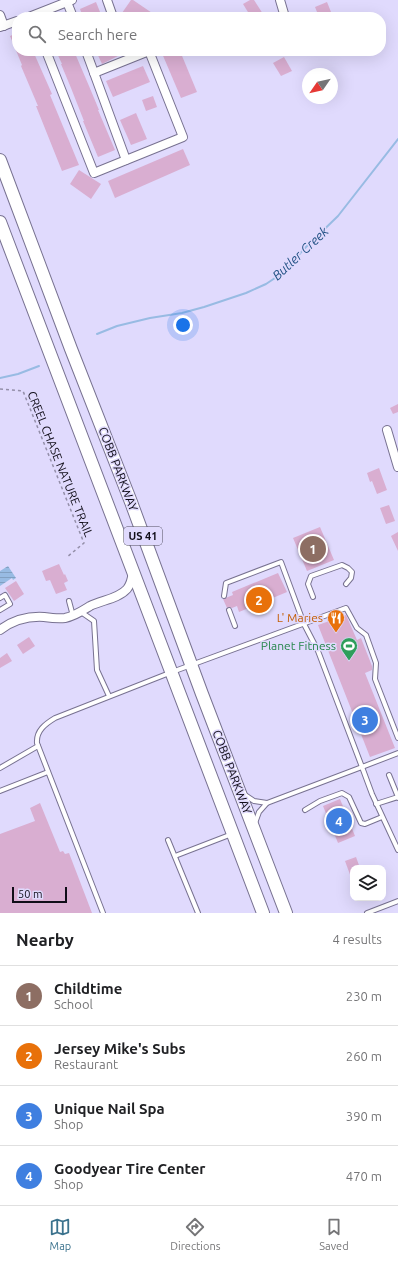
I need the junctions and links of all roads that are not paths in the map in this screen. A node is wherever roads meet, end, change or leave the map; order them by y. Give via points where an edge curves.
1 (107, 0) edge
2 (280, 0) edge
3 (70, 1) edge
4 (43, 12) edge
5 (72, 12) edge
6 (111, 12) edge
7 (284, 12) edge
8 (0, 15) edge
9 (12, 23) edge
10 (2, 26) edge
11 (48, 56) edge
12 (88, 56) edge
13 (136, 56) edge
14 (151, 56) edge
15 (94, 73) junction
16 (0, 160) edge
17 (126, 160) junction
18 (0, 222) edge
19 (387, 430) dead end
20 (398, 467) edge
21 (133, 572) junction
22 (346, 584) dead end
23 (224, 596) dead end
24 (313, 597) dead end
25 (0, 598) edge
26 (69, 601) dead end
27 (0, 610) edge
28 (230, 610) dead end
29 (81, 612) junction
30 (72, 616) junction
31 (304, 624) junction
32 (235, 626) dead end
33 (0, 630) edge
34 (191, 665) junction
35 (172, 672) junction
36 (109, 696) junction
37 (398, 738) edge
38 (38, 746) junction
39 (398, 753) edge
40 (362, 767) junction
41 (0, 768) edge
42 (48, 772) junction
43 (389, 776) dead end
44 (0, 791) edge
45 (239, 792) junction
46 (398, 798) edge
47 (267, 803) junction
48 (376, 804) junction
49 (305, 810) dead end
50 (382, 817) junction
51 (253, 829) junction
52 (233, 833) junction
53 (398, 839) edge
54 (168, 840) dead end
55 (393, 841) junction
56 (398, 850) edge
57 (175, 856) junction
58 (398, 901) edge
59 (103, 913) edge
60 (198, 913) edge
61 (263, 913) edge
62 (286, 913) edge
63 (367, 913) edge

1 - 6 street
2 - 7 street
3 - 4 street
3 - 5 street
8 - 10 street
9 - 10 street
11 - 17 street via 94,173
12 - 15 street
13 - 15 street
14 - 17 street via 183,137
15 - 17 street
16 - 34 main road, COBB PARKWAY / US 41
18 - 21 main road, COBB PARKWAY / US 41
19 - 20 street
21 - 29 street via 130,585 125,591
21 - 35 main road, COBB PARKWAY / US 41
22 - 24 lane via 352,572 342,564 311,576 308,584
23 - 31 lane via 226,584 281,562
25 - 27 lane via 4,594 10,604
26 - 30 lane
28 - 32 lane
29 - 30 street
29 - 36 lane via 94,621 98,670
30 - 33 street via 33,617 9,624
31 - 34 lane
31 - 37 lane via 346,608 357,628 366,635 376,663 375,679
31 - 40 lane via 318,651
34 - 35 lane
34 - 45 main road, COBB PARKWAY / US 41
35 - 36 lane
35 - 52 main road, COBB PARKWAY / US 41
36 - 38 lane via 50,720 40,731
38 - 41 lane
38 - 42 lane
39 - 40 lane
40 - 47 lane
40 - 48 lane
42 - 44 lane
42 - 59 lane
43 - 46 lane
45 - 47 lane via 254,801
45 - 51 main road, COBB PARKWAY / US 41
46 - 48 lane
47 - 51 lane via 259,812
48 - 50 lane
49 - 50 lane via 342,793 349,797 361,823 365,824
50 - 55 lane
51 - 62 main road, COBB PARKWAY / US 41
52 - 57 lane
52 - 61 main road, COBB PARKWAY / US 41
53 - 55 lane
54 - 57 lane
55 - 56 lane
57 - 60 lane
58 - 63 lane

